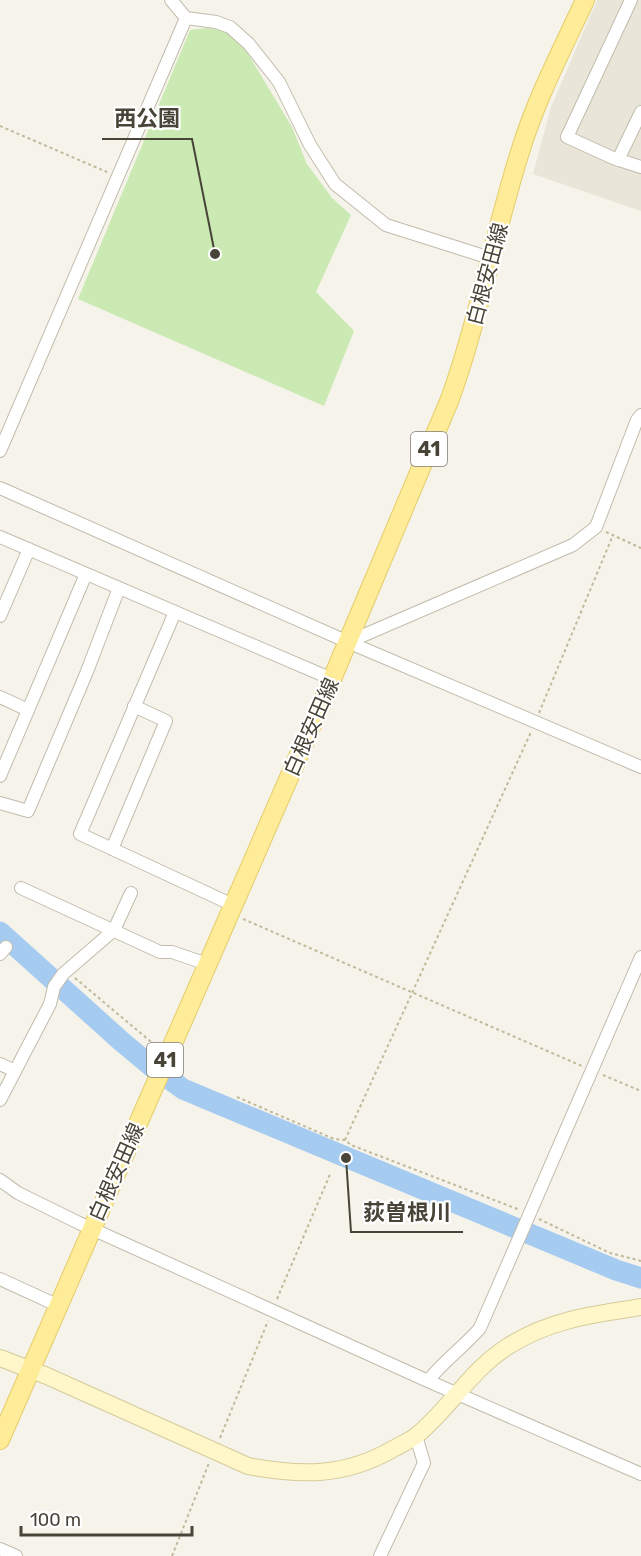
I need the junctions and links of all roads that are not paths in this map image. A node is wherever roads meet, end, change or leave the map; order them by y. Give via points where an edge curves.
1 (171, 0) edge
2 (585, 0) edge
3 (631, 0) edge
4 (186, 18) junction
5 (641, 112) edge
6 (618, 160) junction
7 (641, 167) edge
8 (491, 254) junction
9 (641, 415) edge
10 (0, 451) edge
11 (0, 488) edge
12 (0, 537) edge
13 (29, 549) junction
14 (86, 574) junction
15 (119, 588) junction
16 (175, 612) junction
17 (0, 616) edge
18 (348, 642) junction
19 (332, 680) junction
20 (0, 697) edge
21 (134, 706) junction
22 (28, 710) junction
23 (641, 767) edge
24 (0, 776) edge
25 (0, 803) edge
26 (112, 849) junction
27 (21, 888) dead end
28 (131, 893) dead end
29 (231, 909) junction
30 (114, 930) junction
31 (641, 957) edge
32 (207, 964) junction
33 (0, 1064) edge
34 (15, 1071) junction
35 (0, 1100) edge
36 (0, 1180) edge
37 (91, 1228) junction
38 (0, 1279) edge
39 (59, 1306) junction
40 (641, 1307) edge
41 (0, 1358) edge
42 (31, 1370) junction
43 (428, 1381) junction
44 (457, 1394) junction
45 (1, 1435) edge
46 (416, 1436) junction
47 (641, 1474) edge
48 (0, 1549) edge
49 (16, 1556) edge
50 (380, 1556) edge

1 - 4 street
2 - 8 main road, 白根安田線 / 41 via 520,150
3 - 6 street via 567,137
4 - 8 street via 230,27 249,44 279,82 310,145 335,184 386,225
4 - 10 street
5 - 6 street
6 - 7 street
8 - 18 main road, 白根安田線 / 41 via 466,354 450,399
9 - 18 street via 596,527 573,545
11 - 18 street
12 - 13 street
13 - 14 street
13 - 17 street
14 - 15 street
14 - 22 street
15 - 16 street
15 - 25 street via 28,811
16 - 19 street
16 - 21 street
18 - 19 main road, 白根安田線 / 41
18 - 23 street
19 - 29 main road, 白根安田線 / 41
20 - 22 street
21 - 26 street via 166,721
21 - 26 street via 80,834
22 - 24 street
26 - 29 street
27 - 30 street
28 - 30 street
29 - 32 main road, 白根安田線 / 41
30 - 32 street via 160,952
30 - 34 street via 64,973 54,987 50,1004
31 - 43 street via 480,1328
32 - 37 main road, 白根安田線 / 41
33 - 34 street
34 - 35 street
36 - 37 street via 18,1193
37 - 39 main road, 白根安田線 / 41
37 - 43 street
38 - 39 street
39 - 42 main road, 白根安田線 / 41
40 - 44 street via 548,1326 507,1347
41 - 42 street
42 - 45 main road, 白根安田線 / 41
42 - 46 street via 214,1452 248,1466 276,1471 308,1474 349,1469
43 - 44 street
44 - 46 street
44 - 47 street
46 - 50 street via 424,1463
48 - 49 street

